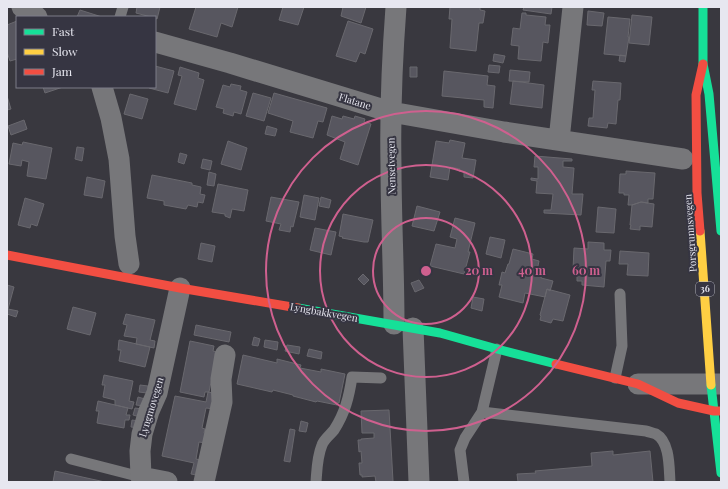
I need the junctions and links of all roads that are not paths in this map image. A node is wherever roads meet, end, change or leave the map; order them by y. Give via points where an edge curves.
1 (22, 7) edge
2 (396, 7) edge
3 (573, 7) edge
4 (702, 7) edge
5 (36, 16) edge
6 (156, 42) edge
7 (703, 64) junction
8 (102, 88) edge
9 (391, 112) junction
10 (559, 140) junction
11 (683, 159) dead end
12 (721, 231) edge
13 (7, 255) edge
14 (130, 264) dead end
15 (180, 288) junction
16 (620, 294) dead end
17 (404, 326) junction
18 (497, 349) junction
19 (225, 355) dead end
20 (381, 378) dead end
21 (615, 378) junction
22 (638, 384) junction
23 (716, 384) edge
24 (718, 411) edge
25 (482, 412) junction
26 (71, 459) dead end
27 (721, 474) edge
28 (139, 479) edge
29 (167, 482) edge
30 (204, 482) edge
31 (316, 482) edge
32 (419, 482) edge
33 (464, 482) edge
34 (670, 482) edge

1 - 5 street
2 - 9 street, Nensetvegen
3 - 10 street
4 - 7 main road, Porsgrunnsvegen / 36
6 - 9 street, Flatane
7 - 12 main road, Porsgrunnsvegen / 36 via 709,94
7 - 23 main road, Porsgrunnsvegen / 36 via 696,95 697,193
8 - 14 street via 119,159 125,236
9 - 10 street, Flatane
9 - 17 street, Nensetvegen via 394,287
10 - 11 street, Flatane
13 - 15 main road, Lyngbakkvegen
15 - 17 main road, Lyngbakkvegen
15 - 28 street, Lyngmovegen via 157,393 142,434
16 - 21 lane via 622,346
17 - 18 main road, Lyngbakkvegen
17 - 32 street, Nensetvegen
18 - 21 main road, Lyngbakkvegen
18 - 25 lane
19 - 30 street via 221,379 222,402
20 - 31 lane via 352,377 343,414 318,455
21 - 22 main road, Lyngbakkvegen
22 - 23 street, Lyngbakkvegen
22 - 24 main road, Lyngbakkvegen via 678,403
23 - 24 main road, Porsgrunnsvegen / 36
24 - 27 main road, Porsgrunnsvegen / 36
25 - 33 lane via 460,450
25 - 34 lane via 655,434 667,449
26 - 28 lane
28 - 29 street

